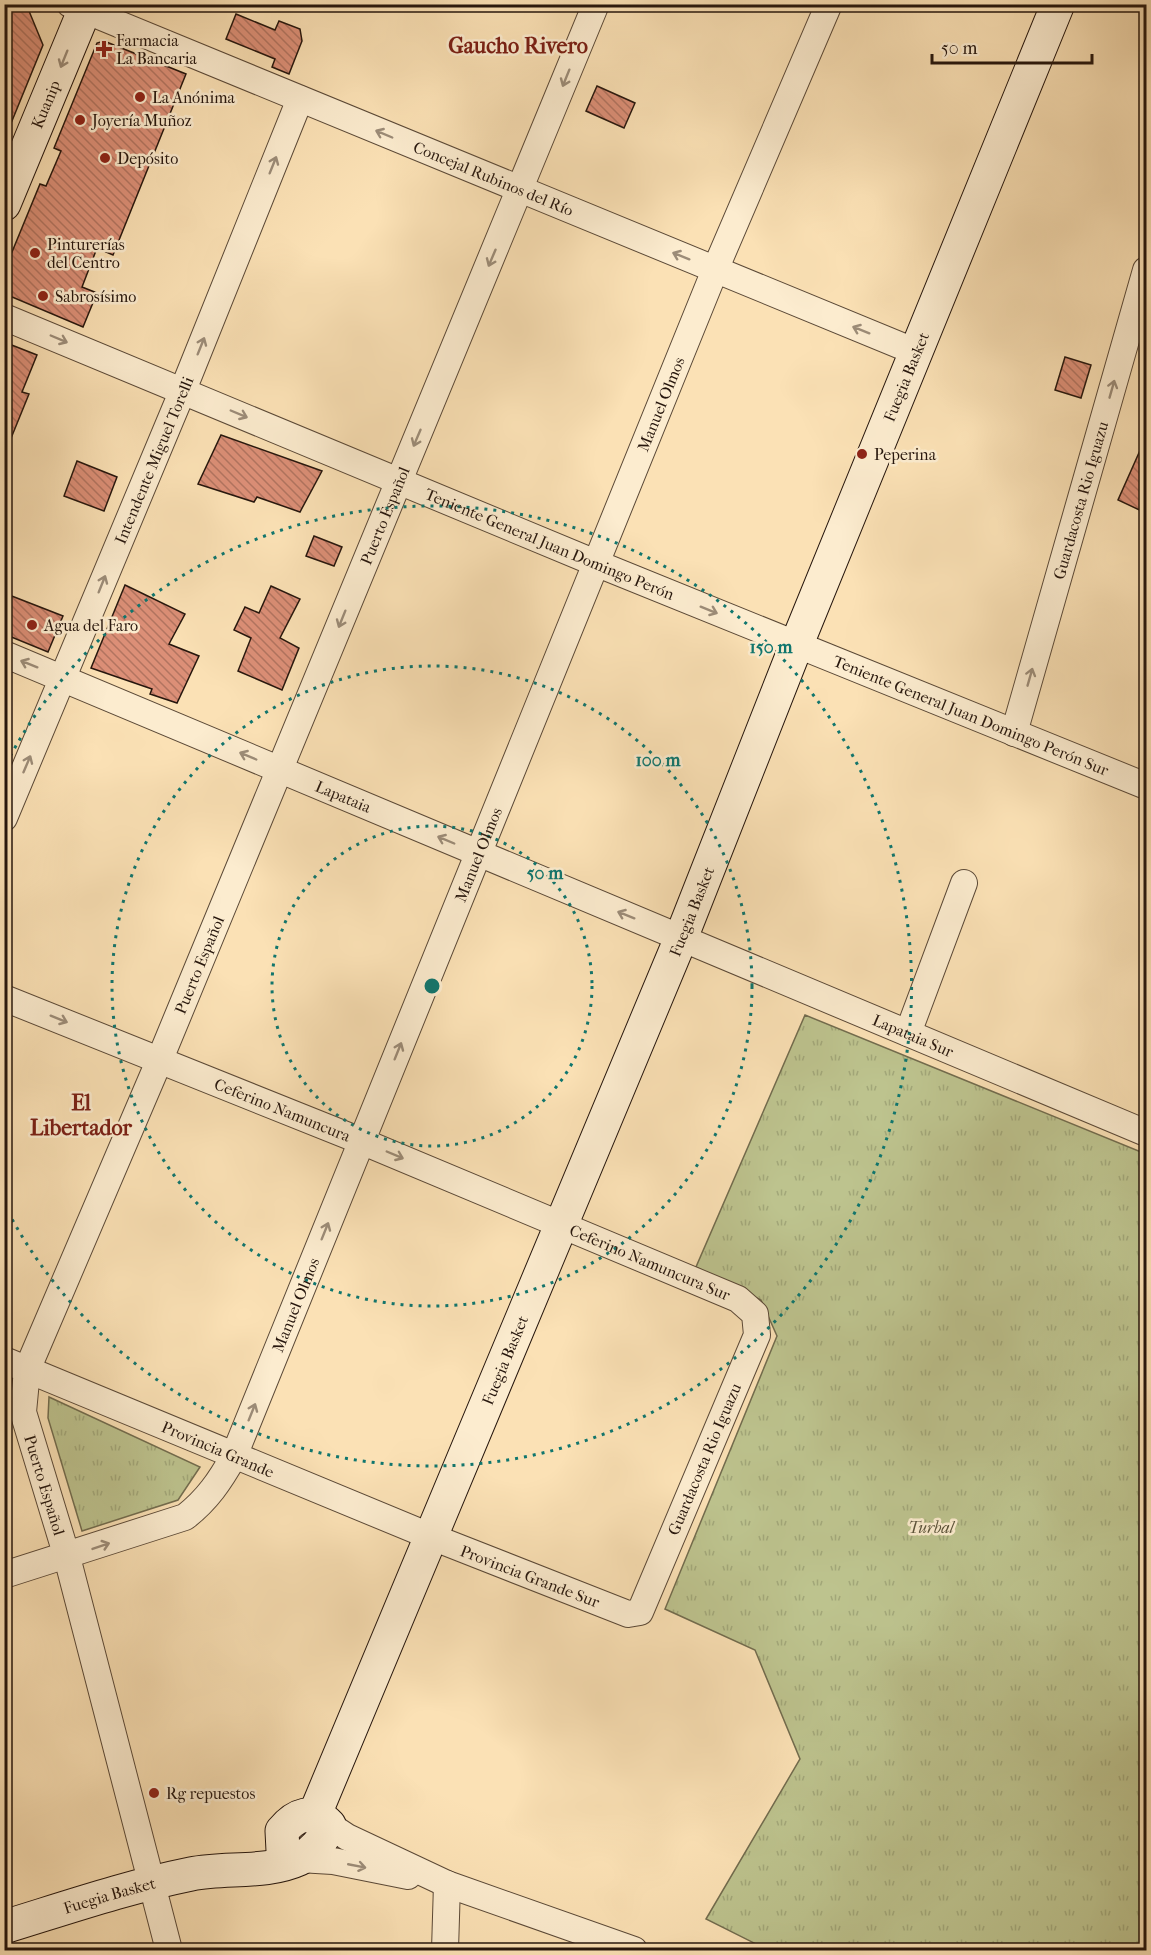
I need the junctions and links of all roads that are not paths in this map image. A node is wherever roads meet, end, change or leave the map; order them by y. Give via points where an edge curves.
1 (829, 4) edge
2 (1058, 4) edge
3 (594, 5) edge
4 (80, 6) edge
5 (300, 99) junction
6 (520, 191) junction
7 (4, 204) edge
8 (715, 270) junction
9 (1146, 270) edge
10 (4, 317) edge
11 (916, 352) junction
12 (183, 390) junction
13 (399, 480) junction
14 (598, 564) junction
15 (796, 646) junction
16 (4, 654) edge
17 (64, 678) junction
18 (1014, 733) junction
19 (280, 770) junction
20 (1146, 786) edge
21 (4, 818) edge
22 (478, 854) junction
23 (964, 883) dead end
24 (681, 938) junction
25 (4, 998) edge
26 (908, 1033) junction
27 (160, 1059) junction
28 (1146, 1133) edge
29 (361, 1141) junction
30 (560, 1226) junction
31 (738, 1299) joint
32 (16, 1365) edge
33 (234, 1456) junction
34 (432, 1537) junction
35 (67, 1557) junction
36 (4, 1575) edge
37 (628, 1614) joint
38 (322, 1820) junction
39 (291, 1850) junction
40 (152, 1882) junction
41 (447, 1884) junction
42 (4, 1927) edge
43 (169, 1950) edge
44 (445, 1950) edge
45 (634, 1950) edge

1 - 8 street, Manuel Olmos
2 - 11 main road, Fuegia Basket
3 -> 6 street, Puerto Español
4 - 5 street, Concejal Rubinos del Río
4 -> 7 main road, Kuanip
6 -> 5 street, Concejal Rubinos del Río
12 -> 5 street, Intendente Miguel Torelli
8 -> 6 street, Concejal Rubinos del Río
6 -> 13 street, Puerto Español
11 -> 8 street, Concejal Rubinos del Río
8 - 14 street, Manuel Olmos
18 -> 9 street, Guardacosta Rio Iguazu
10 -> 12 street, Teniente General Juan Domingo Perón
11 - 15 main road, Fuegia Basket
12 -> 13 street, Teniente General Juan Domingo Perón
17 -> 12 street, Intendente Miguel Torelli
13 - 14 street, Teniente General Juan Domingo Perón
13 -> 19 street, Puerto Español
14 -> 15 street, Teniente General Juan Domingo Perón
14 - 22 street, Manuel Olmos
15 - 18 street, Teniente General Juan Domingo Perón Sur
15 - 24 main road, Fuegia Basket
17 -> 16 street, Lapataia
19 -> 17 street, Lapataia
21 -> 17 street, Intendente Miguel Torelli
18 - 20 street, Teniente General Juan Domingo Perón Sur
22 -> 19 street, Lapataia
19 - 27 street, Puerto Español
24 -> 22 street, Lapataia
29 -> 22 street, Manuel Olmos
23 - 26 street
24 - 26 street, Lapataia Sur
24 - 30 main road, Fuegia Basket
25 -> 27 street, Ceferino Namuncura
26 - 28 street, Lapataia Sur
27 - 29 street, Ceferino Namuncura
27 - 32 street, Puerto Español
29 -> 30 street, Ceferino Namuncura
33 -> 29 street, Manuel Olmos
30 - 31 street, Ceferino Namuncura Sur
30 - 34 main road, Fuegia Basket
31 - 37 street, Guardacosta Rio Iguazu via 755,1314 757,1335 640,1612
32 - 33 street, Provincia Grande
32 - 35 street, Puerto Español via 23,1412
33 - 34 street, Provincia Grande
35 -> 33 street, Manuel Olmos via 185,1518 219,1483
34 - 37 street, Provincia Grande Sur
34 - 38 main road, Fuegia Basket
35 - 36 street, Manuel Olmos
35 - 40 street, Puerto Español
38 - 39 main road, Fuegia Basket via 318,1844
38 - 41 street via 347,1837
39 - 40 main road, Fuegia Basket via 276,1866 214,1869
39 -> 41 street
40 - 42 main road, Fuegia Basket
40 - 43 street, Puerto Español
41 - 44 street
41 - 45 street

